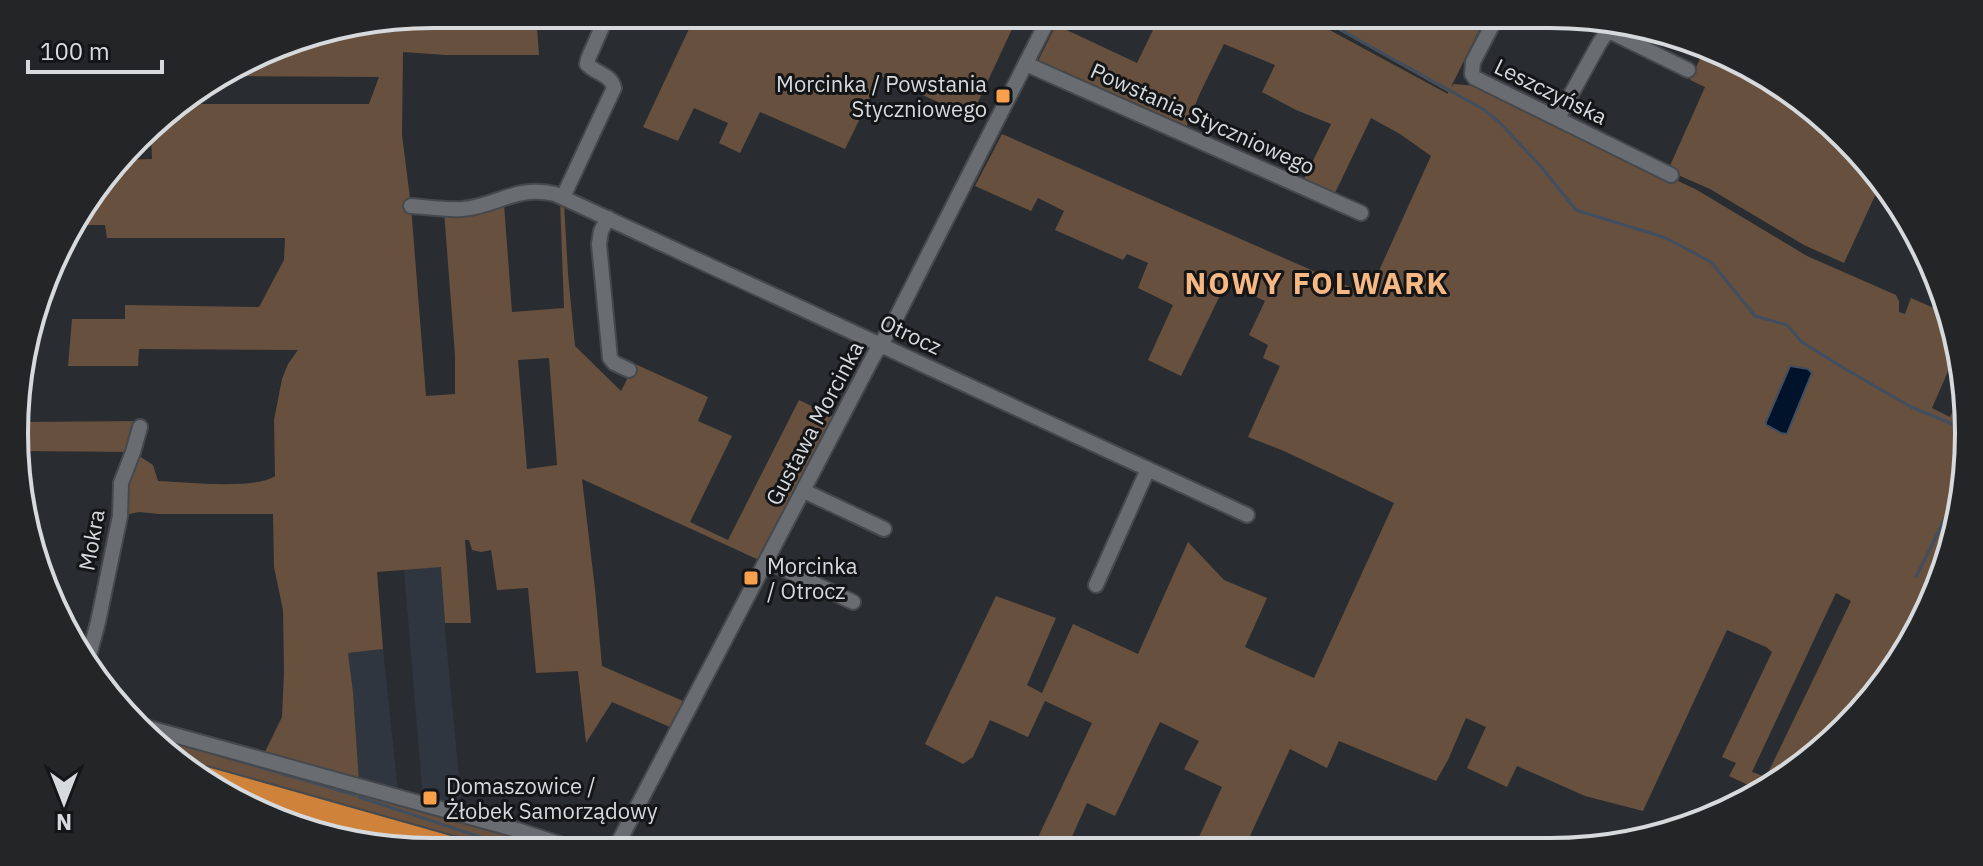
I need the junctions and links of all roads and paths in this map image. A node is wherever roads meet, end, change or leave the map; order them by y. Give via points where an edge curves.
1 (602, 28) edge
2 (1044, 28) edge
3 (1491, 28) edge
4 (1608, 32) edge
5 (1624, 35) edge
6 (1026, 64) junction
7 (1688, 70) dead end
8 (1558, 118) junction
9 (1671, 175) dead end
10 (559, 196) junction
11 (411, 206) dead end
12 (1361, 213) dead end
13 (608, 218) junction
14 (881, 344) junction
15 (629, 370) dead end
16 (140, 427) dead end
17 (1148, 469) junction
18 (804, 491) junction
19 (1247, 515) dead end
20 (884, 529) dead end
21 (767, 561) junction
22 (1096, 585) dead end
23 (853, 602) dead end
24 (91, 650) edge
25 (160, 731) edge
26 (229, 784) edge
27 (420, 837) edge
28 (541, 838) edge
29 (621, 838) edge

1 - 10 street via 587,64 613,81 614,88
2 - 6 street, Gustawa Morcinka
3 - 8 street, Leszczyńska via 1472,74
4 - 8 street
5 - 7 street
6 - 12 street, Powstania Styczniowego
6 - 14 street, Gustawa Morcinka
8 - 9 street, Leszczyńska
10 - 11 street via 531,191 461,209
10 - 13 street, Otrocz
13 - 14 street, Otrocz
13 - 15 street via 599,244 610,358
14 - 17 street, Otrocz
14 - 18 street, Gustawa Morcinka
16 - 24 street, Mokra via 121,483 120,516
17 - 19 street, Otrocz
17 - 22 street
18 - 20 street
18 - 21 street, Gustawa Morcinka
21 - 23 street
21 - 29 street, Gustawa Morcinka
25 - 28 street
26 - 27 highway

